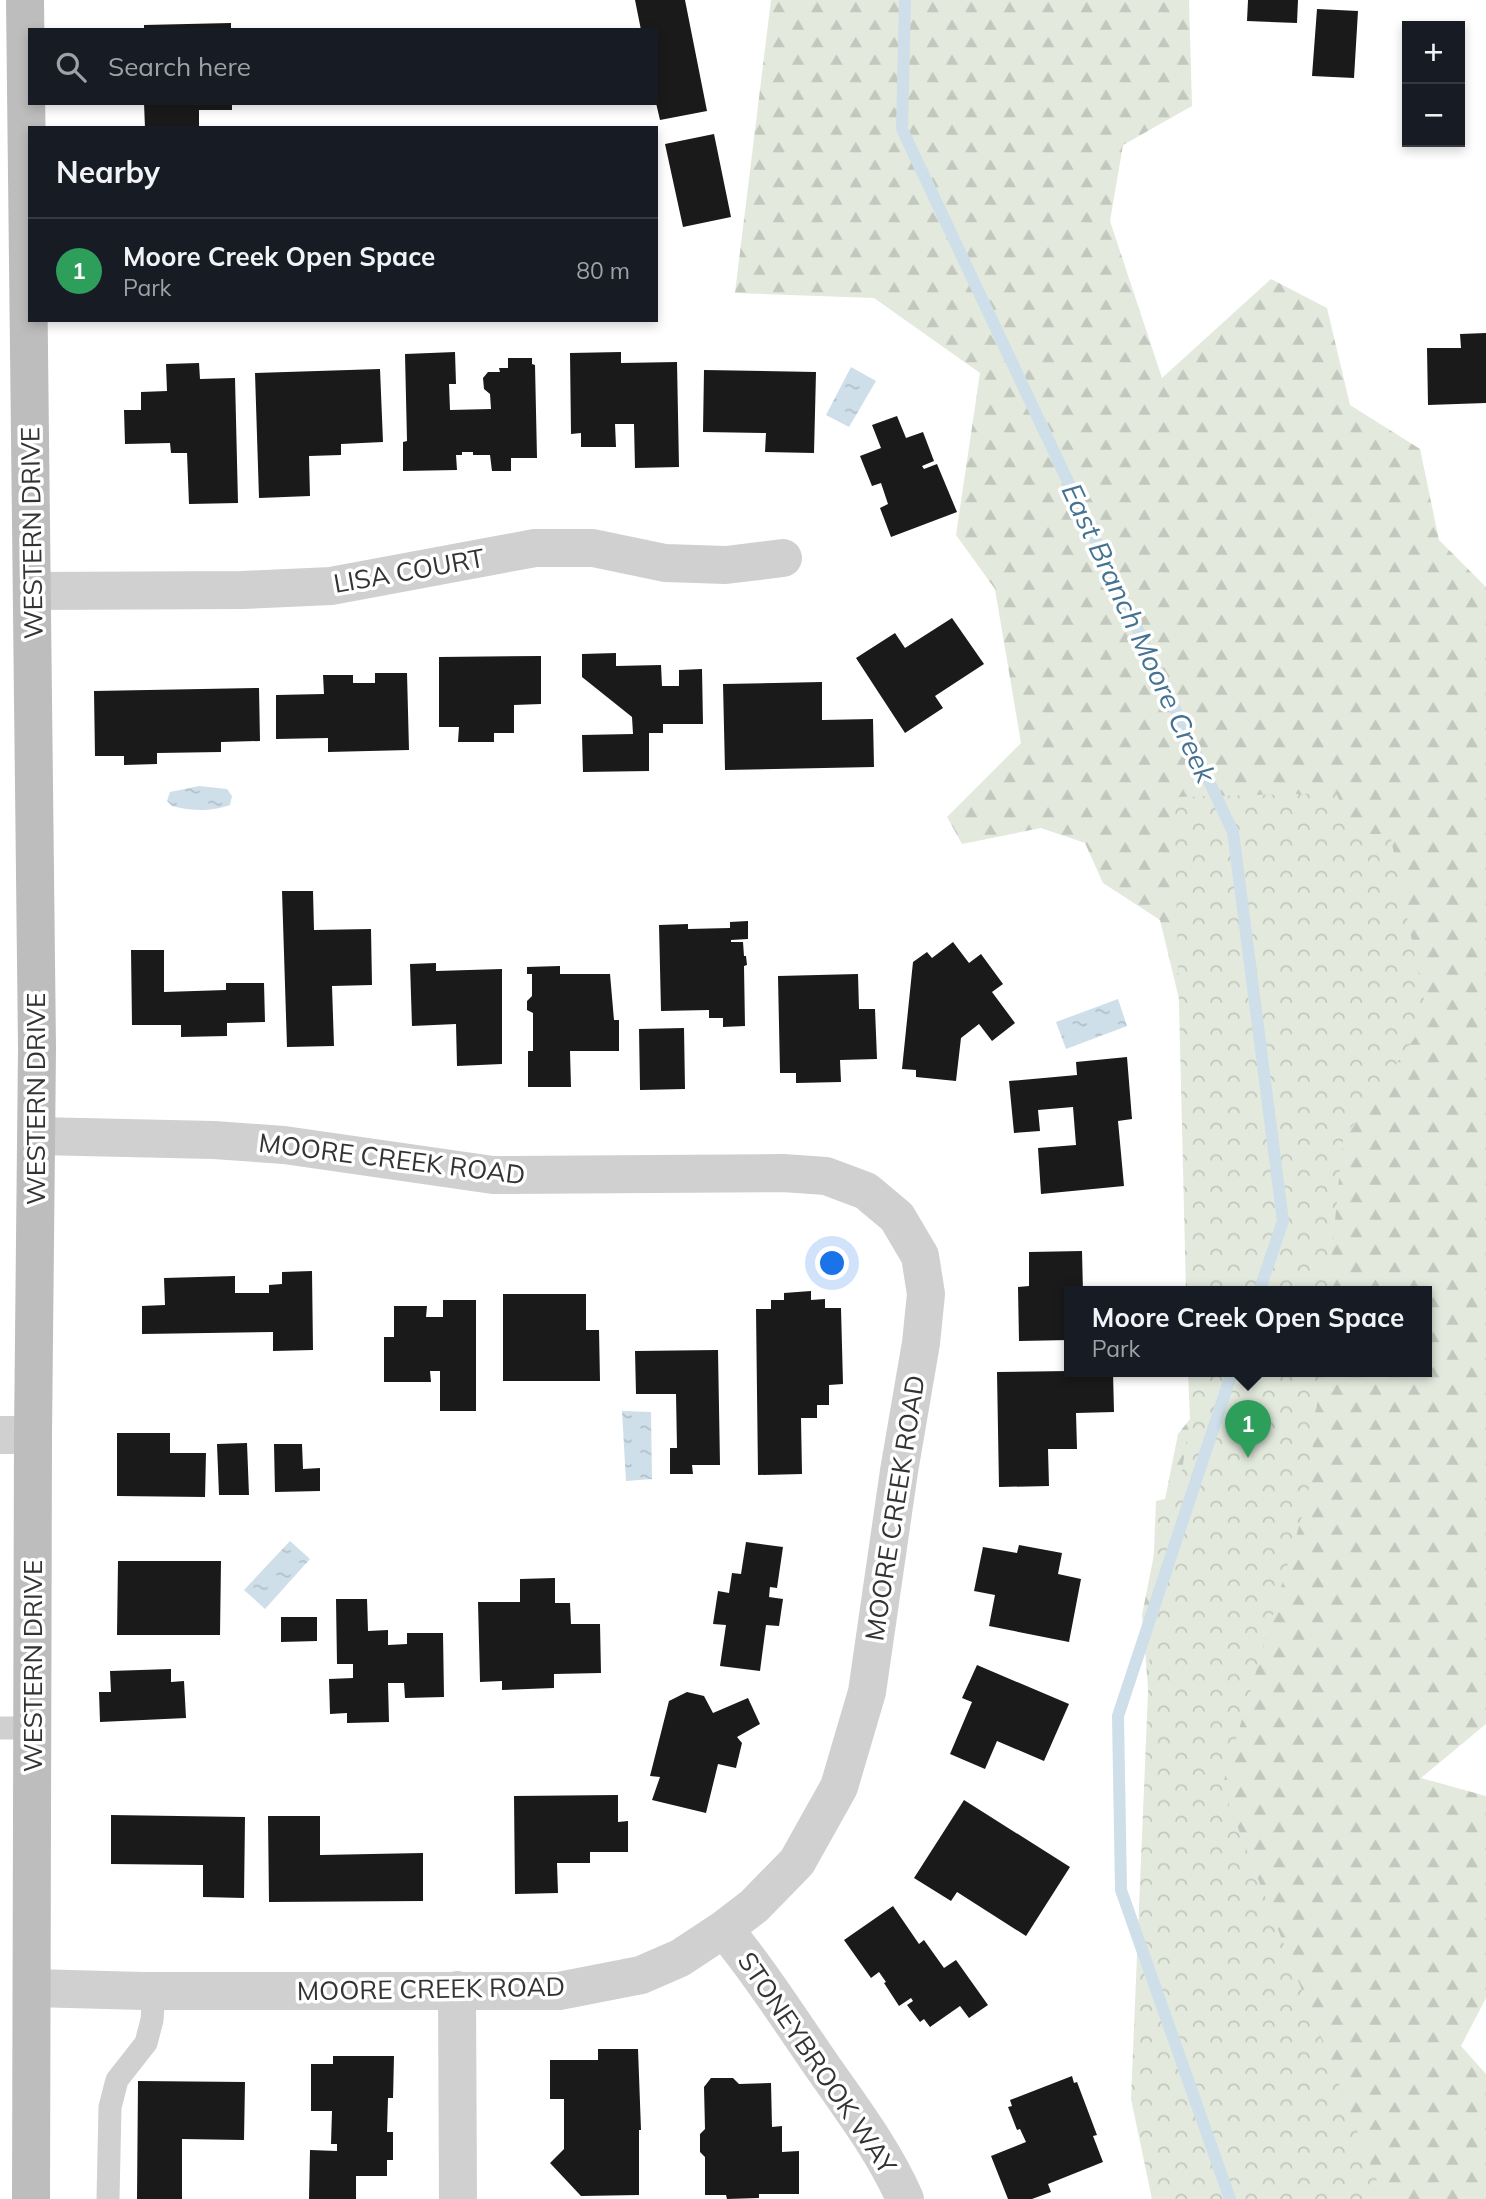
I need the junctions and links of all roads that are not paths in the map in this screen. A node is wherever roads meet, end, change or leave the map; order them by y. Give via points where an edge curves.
1 (25, 0) edge
2 (28, 222) edge
3 (29, 322) edge
4 (783, 558) dead end
5 (33, 591) junction
6 (37, 1136) junction
7 (16, 1435) edge
8 (16, 1728) edge
9 (724, 1929) junction
10 (33, 1989) junction
11 (457, 1990) junction
12 (154, 1991) junction
13 (32, 2199) edge
14 (108, 2199) edge
15 (458, 2199) edge
16 (905, 2199) edge

1 - 2 street, WESTERN DRIVE
3 - 5 street, WESTERN DRIVE
4 - 5 street, LISA COURT via 726,565 665,563 593,548 535,548 331,586
5 - 6 street, WESTERN DRIVE
6 - 7 street, WESTERN DRIVE
6 - 9 street, MOORE CREEK ROAD via 285,1145 493,1175 826,1176 866,1191 897,1217 920,1256 926,1294 867,1692 839,1787 797,1862
7 - 8 street, WESTERN DRIVE
8 - 10 street, WESTERN DRIVE
9 - 11 street, MOORE CREEK ROAD via 680,1958 641,1975 559,1991
9 - 16 street, STONEYBROOK WAY via 863,2125
10 - 12 street, MOORE CREEK ROAD
10 - 13 street, WESTERN DRIVE
11 - 12 street, MOORE CREEK ROAD
11 - 15 street
12 - 14 lane via 146,2043 117,2080 110,2107

